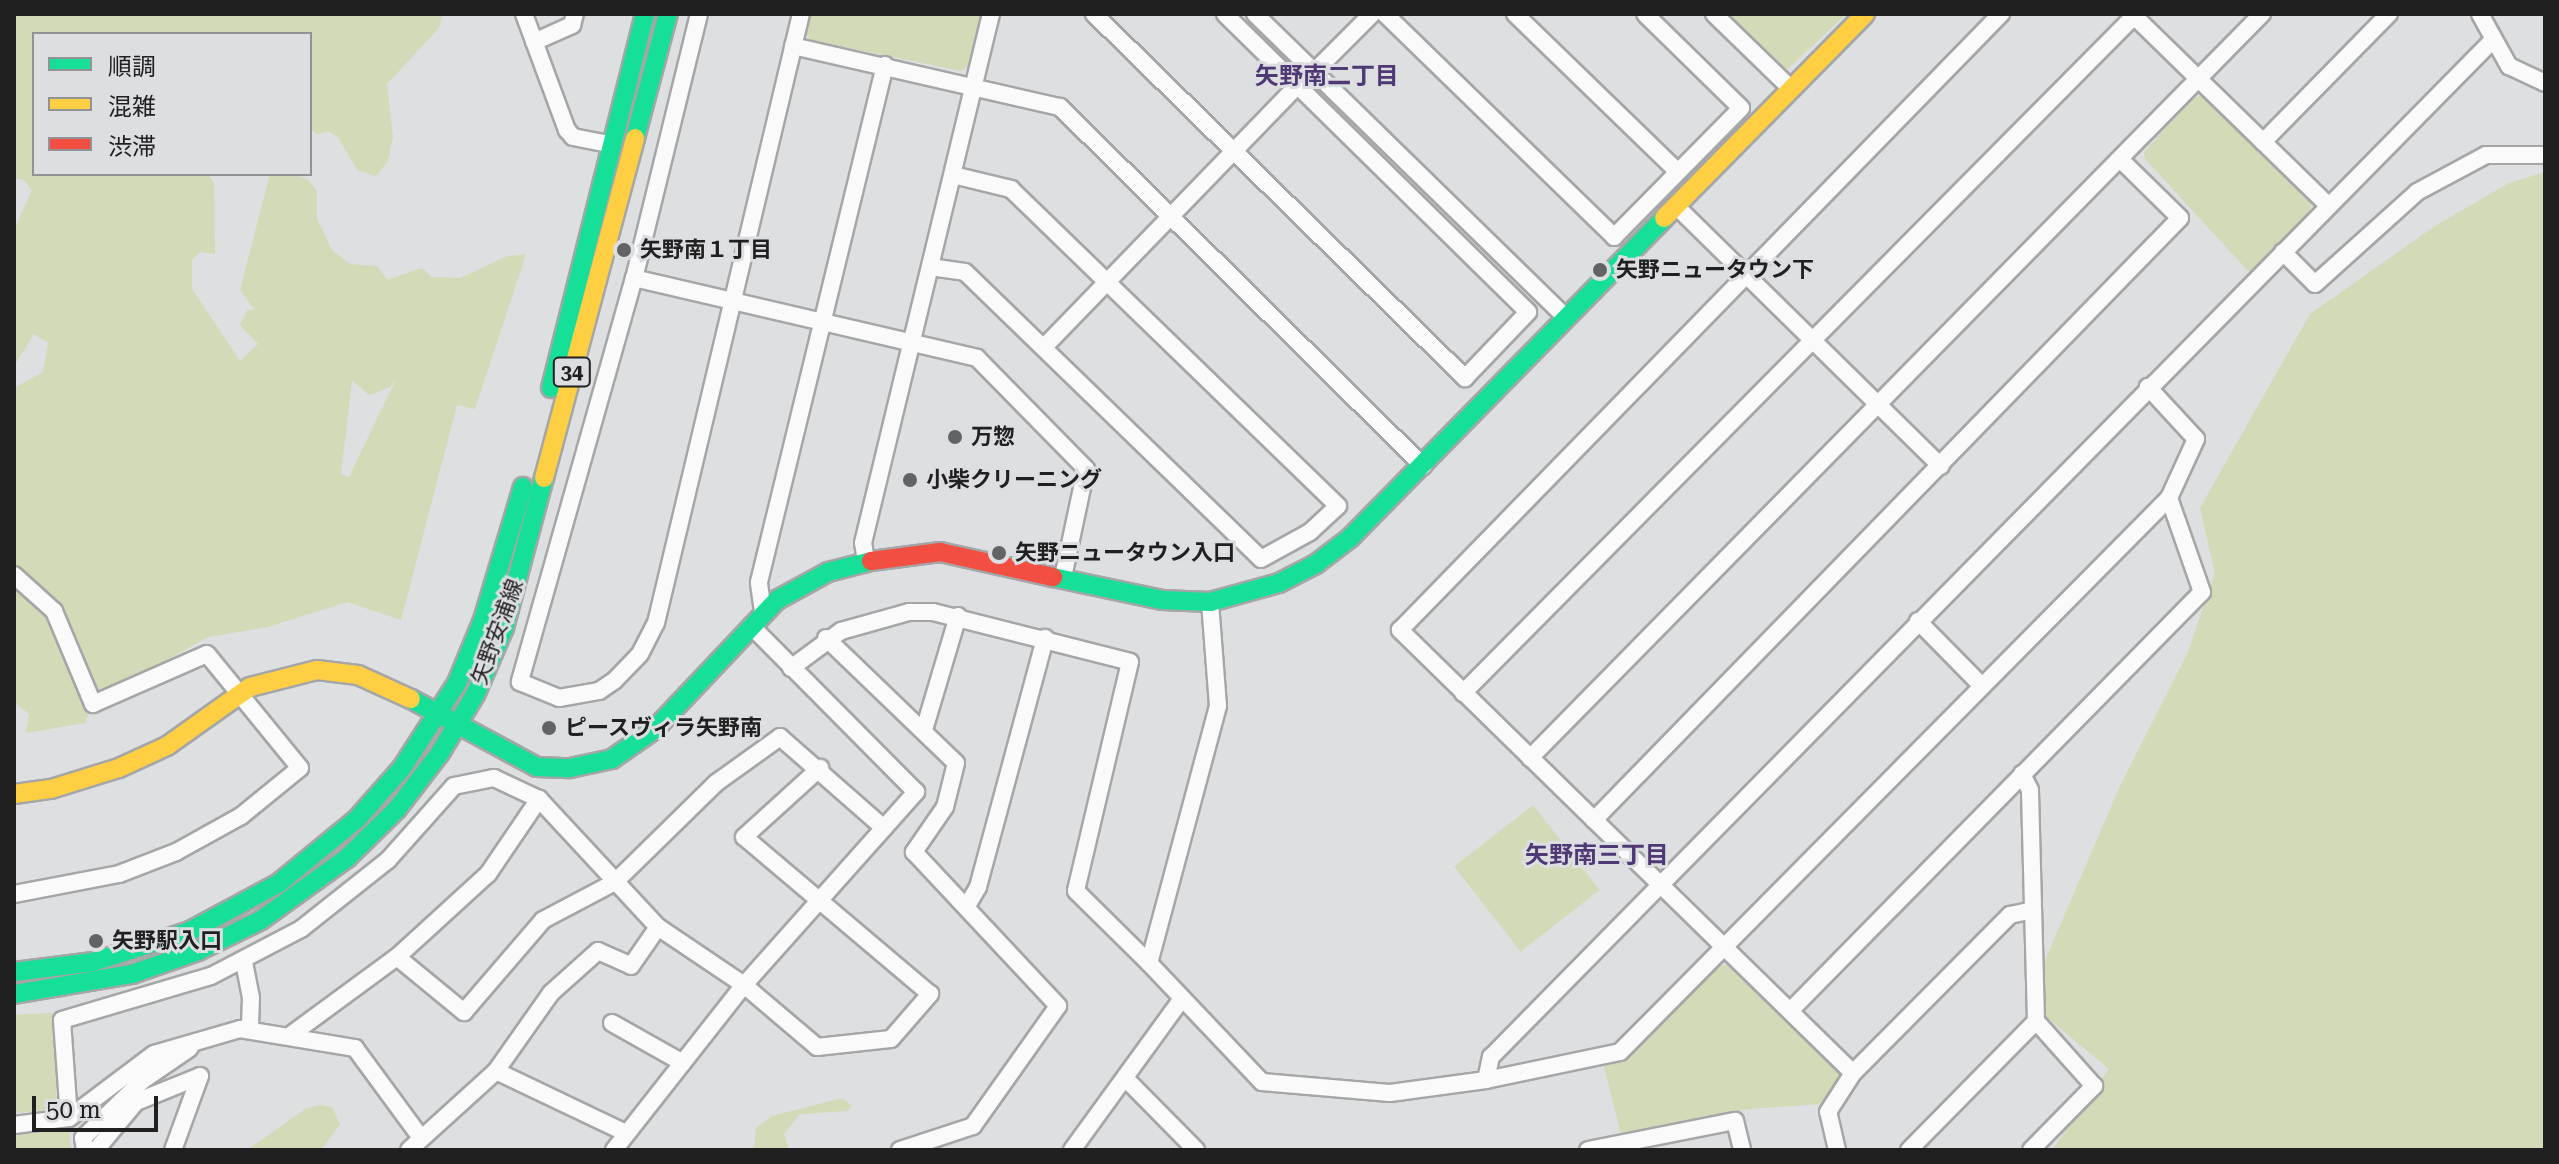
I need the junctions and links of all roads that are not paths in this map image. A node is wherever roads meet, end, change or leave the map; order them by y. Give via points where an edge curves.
1 (524, 14) edge
2 (575, 14) edge
3 (645, 14) edge
4 (668, 14) edge
5 (699, 14) edge
6 (801, 14) edge
7 (991, 14) edge
8 (1094, 14) edge
9 (1225, 14) edge
10 (1255, 14) edge
11 (1372, 14) edge
12 (1385, 14) edge
13 (1515, 14) edge
14 (1645, 14) edge
15 (1714, 14) edge
16 (1865, 14) edge
17 (2001, 14) edge
18 (2262, 14) edge
19 (2389, 14) edge
20 (2480, 14) edge
21 (2134, 15) edge
22 (2492, 41) junction
23 (534, 42) junction
24 (793, 46) junction
25 (885, 65) junction
26 (1314, 72) junction
27 (2200, 79) junction
28 (2545, 83) edge
29 (973, 87) junction
30 (1296, 87) junction
31 (1791, 89) junction
32 (2263, 142) junction
33 (609, 144) junction
34 (1234, 152) junction
35 (2545, 155) edge
36 (2120, 159) junction
37 (1678, 172) junction
38 (953, 175) junction
39 (1676, 206) junction
40 (2329, 206) junction
41 (1170, 217) junction
42 (2283, 252) junction
43 (930, 267) junction
44 (1748, 276) junction
45 (634, 278) junction
46 (1107, 283) junction
47 (729, 302) junction
48 (1565, 316) junction
49 (823, 323) junction
50 (1813, 342) junction
51 (911, 344) junction
52 (1045, 346) junction
53 (2148, 387) junction
54 (1878, 406) junction
55 (1423, 466) junction
56 (1941, 466) junction
57 (2169, 498) junction
58 (866, 561) junction
59 (14, 575) edge
60 (1063, 577) junction
61 (1210, 602) junction
62 (958, 616) junction
63 (757, 619) junction
64 (1918, 621) junction
65 (826, 638) junction
66 (1045, 638) junction
67 (791, 668) junction
68 (1981, 685) junction
69 (1463, 693) junction
70 (239, 695) junction
71 (440, 712) junction
72 (459, 723) junction
73 (924, 730) junction
74 (1530, 758) junction
75 (820, 768) junction
76 (2022, 774) junction
77 (14, 794) edge
78 (539, 799) junction
79 (1594, 820) junction
80 (884, 828) junction
81 (615, 882) junction
82 (1659, 883) junction
83 (14, 894) edge
84 (820, 904) junction
85 (967, 906) junction
86 (2029, 911) junction
87 (658, 927) junction
88 (1725, 948) junction
89 (397, 957) junction
90 (244, 962) junction
91 (1149, 963) junction
92 (14, 972) edge
93 (744, 985) junction
94 (14, 994) edge
95 (1181, 1000) junction
96 (1791, 1010) junction
97 (2036, 1021) junction
98 (612, 1023) dead end
99 (250, 1030) junction
100 (292, 1034) junction
101 (202, 1041) junction
102 (683, 1063) junction
103 (496, 1071) junction
104 (1853, 1073) junction
105 (1126, 1079) junction
106 (1486, 1080) junction
107 (69, 1118) junction
108 (14, 1125) edge
109 (624, 1132) junction
110 (414, 1147) edge
111 (85, 1150) edge
112 (96, 1150) edge
113 (173, 1150) edge
114 (614, 1150) edge
115 (900, 1150) edge
116 (1072, 1150) edge
117 (1196, 1150) edge
118 (1588, 1150) edge
119 (1742, 1150) edge
120 (1837, 1150) edge
121 (1909, 1150) edge
122 (2031, 1150) edge

1 - 23 street
2 - 23 street via 572,25
3 - 33 main road, 矢野安浦線 / 34
4 - 72 main road, 矢野安浦線 / 34 via 504,628
5 - 45 street
6 - 24 street
7 - 29 street
8 - 34 street
9 - 30 street
10 - 26 street
11 - 26 street
12 - 37 street via 1614,237
13 - 37 street
14 - 37 street via 1741,108
15 - 31 street
16 - 31 main road
17 - 44 street
18 - 27 street
19 - 32 street
20 - 22 street
21 - 27 street
21 - 50 street
22 - 28 street via 2509,66
22 - 40 street
23 - 33 street via 567,130 573,137
24 - 25 street
24 - 47 street
25 - 29 street
25 - 49 street
26 - 48 street
27 - 32 street
27 - 36 street
29 - 38 street
29 - 41 street via 1060,107
30 - 34 street
30 - 34 street via 1528,312 1465,378
31 - 39 main road
32 - 40 street
33 - 71 main road, 矢野安浦線 / 34 via 517,508 479,631
34 - 41 street
35 - 42 street via 2486,155 2417,192 2315,284
36 - 54 street
36 - 56 street via 2180,218
38 - 43 street
38 - 46 street via 1011,189
39 - 44 street
39 - 48 main road
40 - 42 street
41 - 46 street
41 - 55 street
42 - 53 street
43 - 51 street
43 - 52 street via 965,272
44 - 50 street
44 - 69 street via 1400,630
45 - 47 street
45 - 47 street via 520,682 537,693 559,698 599,691 648,641
46 - 52 street
46 - 52 street via 1338,506 1310,532 1261,559
47 - 49 street
48 - 55 main road
49 - 51 street
49 - 63 street via 759,582
50 - 54 street
50 - 69 street
51 - 58 street via 863,543
51 - 60 street via 977,358 1086,469
53 - 57 street via 2196,439
53 - 64 street
54 - 56 street
54 - 74 street
55 - 61 main road via 1316,564 1279,583
56 - 79 street
57 - 68 street
57 - 76 street via 2202,592
58 - 60 main road via 940,552
58 - 63 main road via 828,572
59 - 70 street via 54,611 93,704 201,653
60 - 61 main road via 1147,598
61 - 91 street via 1218,706
62 - 65 street via 909,612
62 - 66 street
62 - 73 street
63 - 67 street
63 - 72 main road via 655,729 612,759 570,768 537,767
64 - 68 street
64 - 82 street
65 - 67 street
65 - 73 street
66 - 85 street via 978,887
66 - 91 street via 1130,662 1076,891
67 - 80 street via 916,792
68 - 88 street
69 - 74 street
70 - 71 main road via 278,676 317,670 373,680
70 - 77 main road via 167,746 119,768 51,789
70 - 83 street via 300,768 241,816 176,852 119,874
71 - 72 main road
71 - 92 main road, 矢野安浦線 / 34 via 402,768 357,819 306,864 250,901 137,950
72 - 94 main road, 矢野安浦線 / 34 via 419,782 372,834 319,881 261,920 198,951 132,974
73 - 85 street via 956,763 945,807 914,852
74 - 79 street
75 - 80 street
75 - 81 street via 780,737 716,783
75 - 84 street via 744,837
76 - 86 street via 2030,790
76 - 96 street
78 - 81 street
78 - 89 street via 488,874
78 - 90 street via 494,778 454,786 419,831 341,901
79 - 82 street
80 - 84 street
81 - 87 street
81 - 89 street via 543,920 464,1012
82 - 88 street
82 - 106 street via 1491,1057
84 - 93 street
84 - 93 street via 930,994 891,1039 817,1047
85 - 115 street via 1058,1006 973,1126
86 - 97 street
86 - 104 street via 2010,915
87 - 93 street
87 - 103 street via 631,966 598,951 551,993
88 - 96 street
88 - 106 street via 1620,1052
89 - 100 street
90 - 99 street
90 - 107 street via 157,995 62,1020
91 - 95 street
93 - 102 street
95 - 105 street
95 - 106 street via 1262,1082 1390,1093
96 - 104 street
97 - 121 street
97 - 122 street via 2094,1086
98 - 102 street
99 - 100 street
99 - 101 street
100 - 110 street via 355,1048
101 - 107 street via 154,1054
101 - 111 street via 142,1081 83,1138
102 - 109 street
103 - 109 street
103 - 110 street
104 - 120 street via 1828,1112
105 - 116 street
105 - 117 street
107 - 108 street
109 - 114 street
112 - 113 street via 136,1102 200,1076
118 - 119 street via 1735,1121

